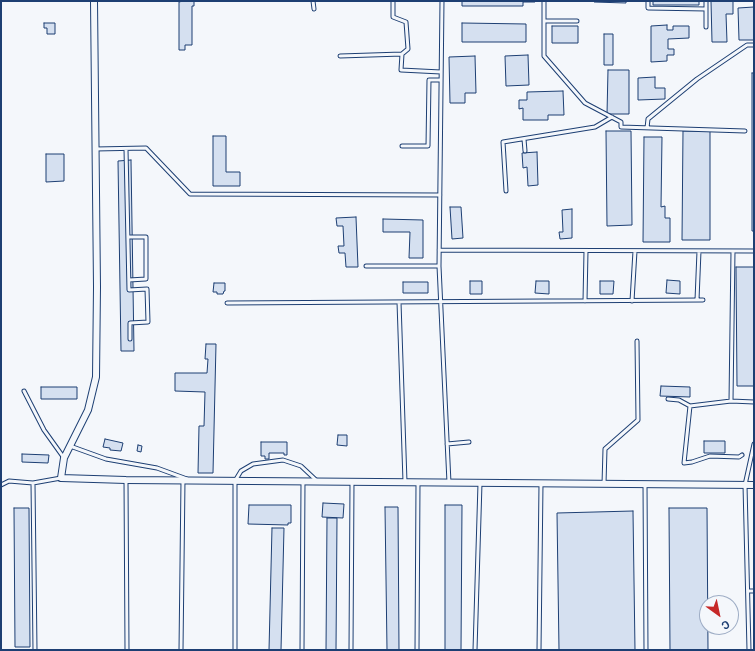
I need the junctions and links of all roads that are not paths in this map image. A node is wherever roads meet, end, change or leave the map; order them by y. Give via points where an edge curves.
1 (94, 1) edge
2 (313, 1) edge
3 (393, 1) edge
4 (442, 1) edge
5 (544, 1) edge
6 (648, 1) edge
7 (706, 1) edge
8 (706, 8) junction
9 (314, 9) dead end
10 (544, 21) junction
11 (577, 21) dead end
12 (706, 27) dead end
13 (754, 45) edge
14 (402, 54) junction
15 (340, 56) dead end
16 (441, 72) junction
17 (441, 80) junction
18 (612, 117) junction
19 (647, 128) junction
20 (745, 131) dead end
21 (524, 139) junction
22 (402, 146) dead end
23 (95, 149) junction
24 (126, 149) junction
25 (524, 151) dead end
26 (506, 191) dead end
27 (440, 195) junction
28 (128, 237) junction
29 (439, 250) junction
30 (586, 251) junction
31 (635, 251) junction
32 (699, 251) junction
33 (733, 251) junction
34 (754, 251) edge
35 (366, 266) dead end
36 (439, 266) junction
37 (129, 280) junction
38 (697, 300) junction
39 (703, 300) dead end
40 (584, 301) junction
41 (632, 301) junction
42 (399, 302) junction
43 (441, 302) junction
44 (227, 303) dead end
45 (130, 339) dead end
46 (637, 342) dead end
47 (24, 392) dead end
48 (668, 399) dead end
49 (731, 401) junction
50 (754, 402) edge
51 (690, 406) junction
52 (469, 442) dead end
53 (447, 444) junction
54 (754, 444) edge
55 (69, 446) junction
56 (742, 455) dead end
57 (64, 458) junction
58 (61, 478) junction
59 (126, 480) junction
60 (183, 480) junction
61 (193, 481) junction
62 (235, 481) junction
63 (303, 482) junction
64 (318, 482) junction
65 (352, 482) junction
66 (405, 482) junction
67 (33, 483) junction
68 (418, 483) junction
69 (449, 483) junction
70 (480, 483) junction
71 (541, 484) junction
72 (604, 484) junction
73 (645, 484) junction
74 (745, 485) junction
75 (754, 485) edge
76 (1, 486) edge
77 (748, 591) junction
78 (754, 591) edge
79 (35, 650) edge
80 (127, 650) edge
81 (181, 650) edge
82 (235, 650) edge
83 (302, 650) edge
84 (351, 650) edge
85 (417, 650) edge
86 (476, 650) edge
87 (539, 650) edge
88 (646, 650) edge
89 (749, 650) edge

1 - 23 street
2 - 9 lane
3 - 14 lane via 393,17 406,22 408,49
4 - 16 lane
5 - 10 lane
6 - 8 lane via 648,8
7 - 8 lane
8 - 12 lane
10 - 11 lane
10 - 18 lane via 544,56 585,103
13 - 19 lane via 747,45 697,79 648,119
14 - 15 lane
14 - 16 lane via 401,70
16 - 17 lane
17 - 22 lane via 429,80 428,146
17 - 27 lane
18 - 19 lane via 621,122 621,127
18 - 21 lane via 596,128
19 - 20 lane
21 - 25 lane
21 - 26 lane via 503,142
23 - 24 lane
23 - 55 street via 100,287 96,377 88,410
24 - 27 lane via 146,148 190,194
24 - 28 lane
27 - 29 lane
28 - 37 lane
28 - 37 lane via 146,237 146,279
29 - 30 lane
29 - 36 lane
30 - 31 lane
30 - 40 lane
31 - 32 lane
31 - 41 lane
32 - 33 lane
32 - 38 lane
33 - 34 lane
33 - 49 lane
35 - 36 lane
36 - 43 lane
37 - 45 lane via 129,290 147,289 148,322 130,323
38 - 39 lane
38 - 41 lane
40 - 41 lane
40 - 43 lane
42 - 43 lane
42 - 44 lane
42 - 66 lane
43 - 53 lane
46 - 72 lane via 638,420 605,449
47 - 57 lane via 44,430
48 - 51 lane via 679,400
49 - 50 lane
49 - 51 lane
51 - 56 lane via 684,463 710,456
52 - 53 lane
53 - 69 lane
54 - 74 lane
55 - 57 street
55 - 61 lane via 106,459 157,468
57 - 58 street
58 - 59 street
58 - 67 lane
59 - 60 street
59 - 80 lane
60 - 61 street
60 - 81 lane
61 - 62 street
62 - 63 street
62 - 64 lane via 241,471 253,464 283,460 301,466
62 - 82 lane
63 - 64 street
63 - 83 lane
64 - 65 street
65 - 66 street
65 - 84 lane
66 - 68 street
67 - 76 lane via 9,481
67 - 79 lane
68 - 69 street
68 - 85 lane
69 - 70 street
70 - 71 street
70 - 86 lane
71 - 72 street
71 - 87 lane
72 - 73 street
73 - 74 street
73 - 88 lane
74 - 75 street
74 - 77 lane
77 - 78 lane
77 - 89 lane

